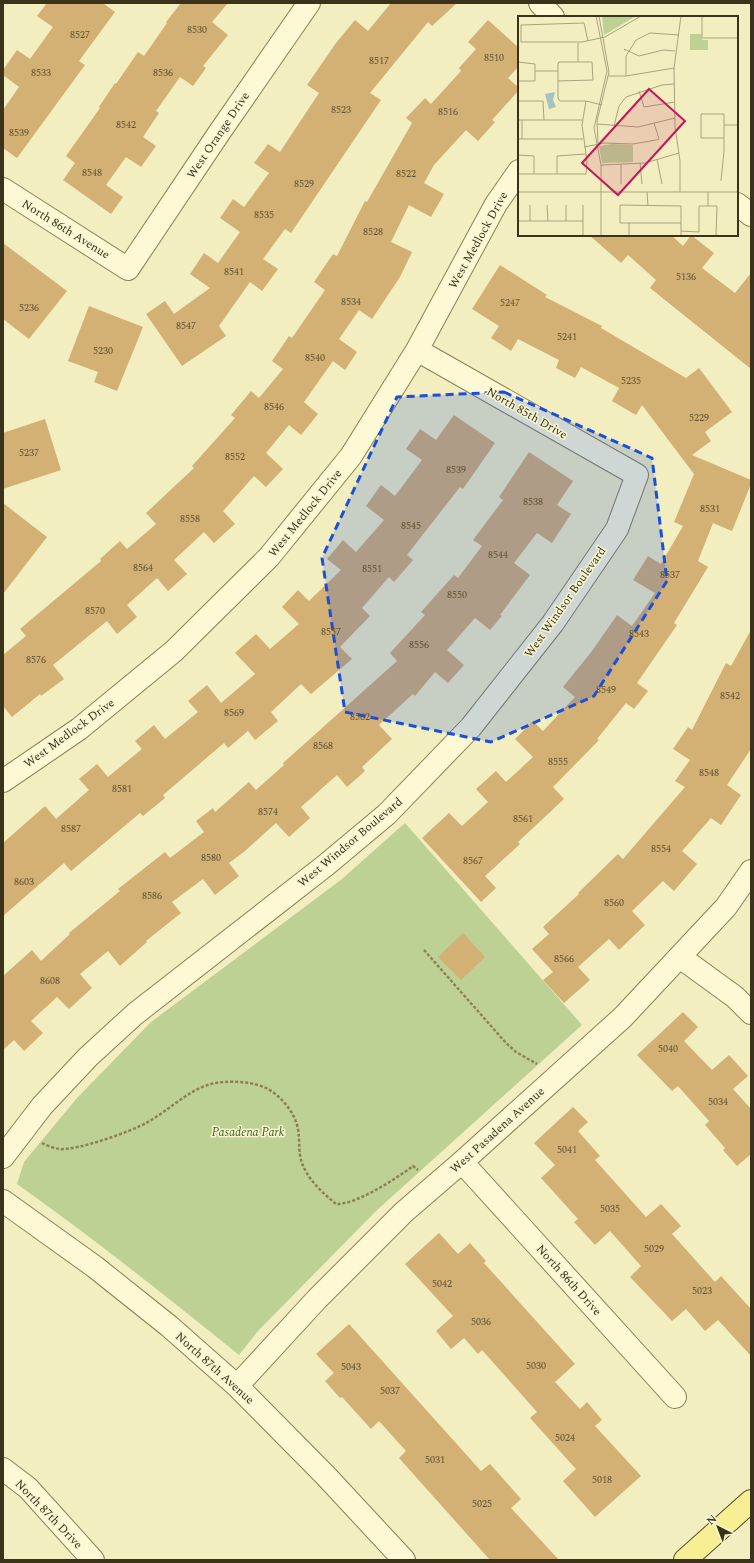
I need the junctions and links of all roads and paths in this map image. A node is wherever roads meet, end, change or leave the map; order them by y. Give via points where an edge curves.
1 (309, 3) edge
2 (540, 3) edge
3 (552, 16) edge
4 (518, 172) edge
5 (3, 189) edge
6 (738, 205) edge
7 (751, 215) edge
8 (128, 269) joint
9 (417, 350) junction
10 (636, 475) joint
11 (3, 781) edge
12 (751, 871) edge
13 (424, 950) dead end
14 (680, 957) junction
15 (751, 1013) edge
16 (552, 1080) junction
17 (24, 1130) junction
18 (3, 1157) edge
19 (462, 1162) junction
20 (433, 1186) junction
21 (3, 1201) edge
22 (237, 1386) junction
23 (675, 1397) dead end
24 (3, 1469) edge
25 (751, 1500) edge
26 (93, 1560) edge
27 (404, 1560) edge
28 (685, 1560) edge

1 - 8 street, West Orange Drive
2 - 3 street
4 - 9 street, West Medlock Drive via 496,204
5 - 8 street, North 86th Avenue
6 - 7 street
9 - 10 street, North 85th Drive
9 - 11 street, West Medlock Drive via 351,456 269,557 174,651 79,729
10 - 17 street, West Windsor Boulevard via 617,529 553,623 471,727 387,814 326,866 135,1014 42,1106
12 - 14 street, West Pasadena Avenue via 726,907
13 - 16 path via 506,1043 536,1063
14 - 15 street via 735,997
14 - 16 street, West Pasadena Avenue via 623,1017
16 - 19 street, West Pasadena Avenue
17 - 18 street, West Windsor Boulevard
17 - 20 path via 45,1144 60,1149 76,1147 122,1134 146,1123 211,1084 250,1083 268,1089 282,1100 293,1115 298,1129 302,1163 320,1190 336,1204 343,1205 354,1200 396,1179 414,1166
19 - 20 street, West Pasadena Avenue
19 - 23 street, North 86th Drive
20 - 22 street, West Pasadena Avenue via 317,1298
21 - 22 street, North 87th Avenue via 95,1267 169,1326
22 - 27 street, North 87th Avenue
24 - 26 street, North 87th Drive via 28,1488
25 - 28 main road

